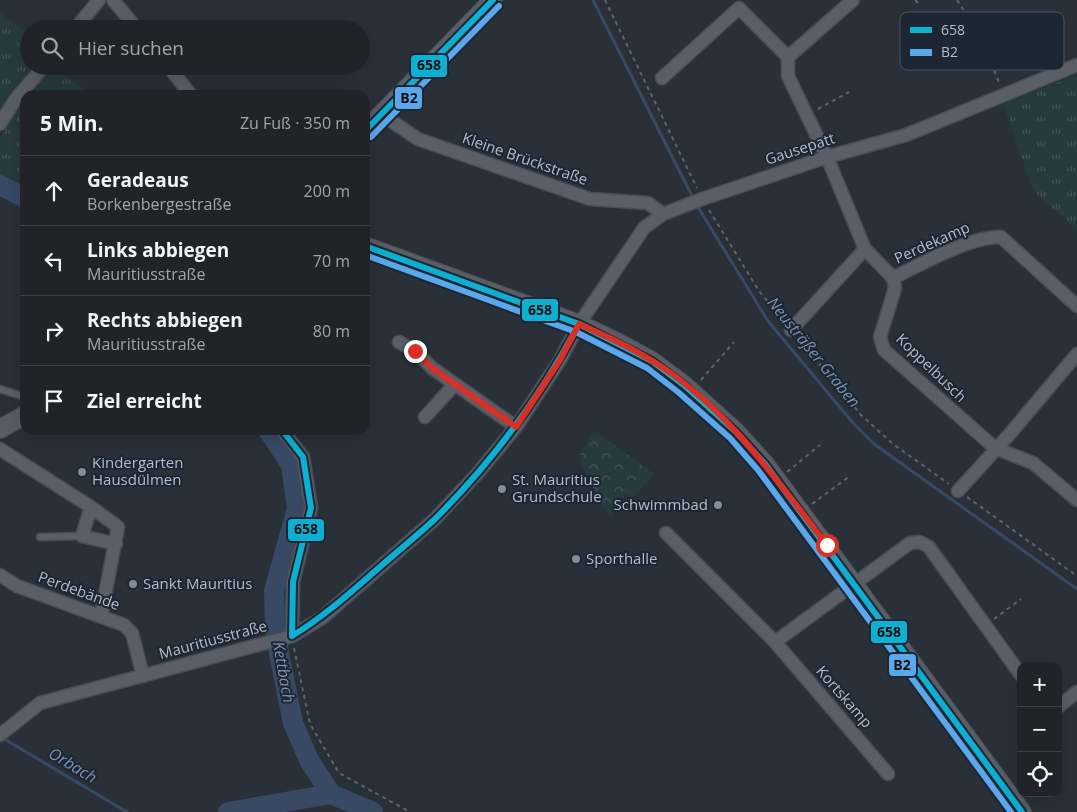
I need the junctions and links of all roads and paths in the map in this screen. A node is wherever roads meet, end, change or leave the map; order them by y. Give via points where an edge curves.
1 (99, 0) edge
2 (113, 0) edge
3 (493, 0) edge
4 (605, 0) edge
5 (853, 0) edge
6 (915, 0) edge
7 (957, 0) edge
8 (920, 5) dead end
9 (965, 12) edge
10 (82, 20) edge
11 (130, 20) edge
12 (788, 57) junction
13 (1077, 65) edge
14 (994, 70) edge
15 (36, 75) edge
16 (175, 75) edge
17 (662, 78) dead end
18 (24, 90) edge
19 (187, 90) edge
20 (849, 92) dead end
21 (20, 94) edge
22 (1004, 96) junction
23 (381, 114) junction
24 (808, 115) junction
25 (0, 124) edge
26 (370, 126) edge
27 (828, 157) junction
28 (701, 199) junction
29 (663, 214) junction
30 (370, 248) edge
31 (866, 250) junction
32 (893, 278) junction
33 (1077, 306) edge
34 (579, 324) junction
35 (792, 330) junction
36 (399, 342) dead end
37 (734, 342) dead end
38 (1077, 354) edge
39 (455, 384) junction
40 (0, 389) edge
41 (691, 391) junction
42 (20, 395) edge
43 (20, 417) edge
44 (425, 417) dead end
45 (516, 427) junction
46 (0, 430) edge
47 (286, 435) edge
48 (820, 445) dead end
49 (995, 448) junction
50 (0, 449) edge
51 (850, 476) dead end
52 (777, 480) junction
53 (958, 491) junction
54 (1077, 500) edge
55 (91, 507) junction
56 (801, 512) junction
57 (666, 533) dead end
58 (82, 536) junction
59 (40, 537) dead end
60 (116, 544) junction
61 (0, 575) edge
62 (1077, 576) edge
63 (854, 583) junction
64 (1021, 598) dead end
65 (101, 616) junction
66 (986, 624) junction
67 (288, 636) junction
68 (775, 642) junction
69 (1017, 669) edge
70 (143, 676) junction
71 (1077, 692) edge
72 (1062, 704) edge
73 (0, 735) edge
74 (888, 774) dead end
75 (410, 812) edge
76 (1022, 812) edge

1 - 10 street
2 - 11 street
3 - 23 street
4 - 28 path
5 - 12 street
6 - 8 path
7 - 9 path
12 - 17 street via 739,8
12 - 24 street via 788,76
13 - 22 street, Gausepatt
14 - 22 path
15 - 18 street
16 - 19 street
20 - 24 path
21 - 25 street
22 - 27 street, Gausepatt via 906,135
23 - 26 street
23 - 29 street, Kleine Brückstraße via 418,139 590,199 648,203
24 - 27 street
27 - 28 street, Gausepatt
27 - 31 street
28 - 29 street, Gausepatt
28 - 35 path via 758,291
29 - 34 street, Gausepatt via 644,228
30 - 34 street
31 - 32 street
31 - 35 street
32 - 33 street, Perdekamp via 988,236 1001,237
32 - 49 street, Koppelbusch via 895,288 880,337 884,350
34 - 41 street via 652,361
34 - 45 street, Mauritiusstraße via 560,360
35 - 53 path via 861,415 892,444
36 - 39 street
37 - 41 path
38 - 49 street
39 - 44 street
39 - 45 street
40 - 42 lane
41 - 52 street via 736,432
43 - 46 street
45 - 67 street, Mauritiusstraße via 435,519 322,618
47 - 67 street via 303,457 311,508 293,582
48 - 52 path
49 - 53 street
49 - 54 street, Koppelbusch via 1033,463
50 - 55 street
51 - 56 path
52 - 56 street
53 - 62 path
55 - 58 street
55 - 60 street via 118,527
56 - 63 street
57 - 68 street, Kortskamp
58 - 59 lane
58 - 60 street
60 - 65 street
61 - 65 street, Perdebände via 17,586
63 - 66 street via 910,543 920,542 929,547
63 - 68 street
63 - 76 street
64 - 66 path
65 - 70 street, Perdebände via 124,625 132,633
66 - 69 street
67 - 70 street, Mauritiusstraße
67 - 75 path via 310,724 339,773
68 - 74 street, Kortskamp
70 - 73 street, Mauritiusstraße via 40,703
71 - 72 street

